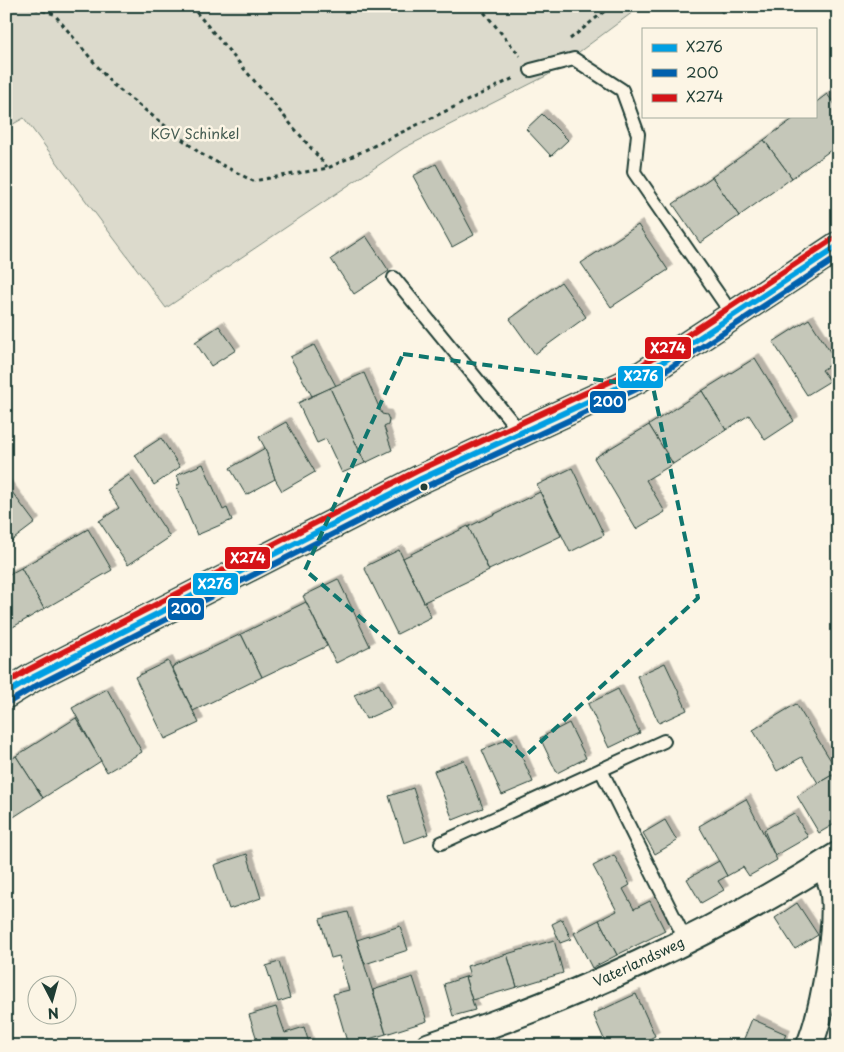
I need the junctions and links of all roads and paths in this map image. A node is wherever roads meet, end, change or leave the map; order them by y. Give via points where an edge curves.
1 (27, 6) edge
2 (191, 6) edge
3 (479, 6) edge
4 (531, 70) junction
5 (328, 168) junction
6 (838, 246) edge
7 (394, 278) dead end
8 (734, 316) junction
9 (521, 433) junction
10 (6, 694) edge
11 (664, 741) dead end
12 (601, 770) junction
13 (441, 843) dead end
14 (831, 860) edge
15 (686, 941) junction
16 (429, 1046) edge
17 (809, 1046) edge

1 - 5 path via 54,14 112,84 201,154 252,181
2 - 5 path
3 - 4 path
4 - 5 path
4 - 8 lane via 574,59 622,90 638,134 634,172
6 - 8 main road
7 - 9 lane
8 - 9 main road via 636,379
9 - 10 main road via 316,532
11 - 12 lane
12 - 13 lane
12 - 15 lane
14 - 15 street, Vaterlandsweg
14 - 17 street via 835,913 817,1026
15 - 16 street, Vaterlandsweg via 586,986

